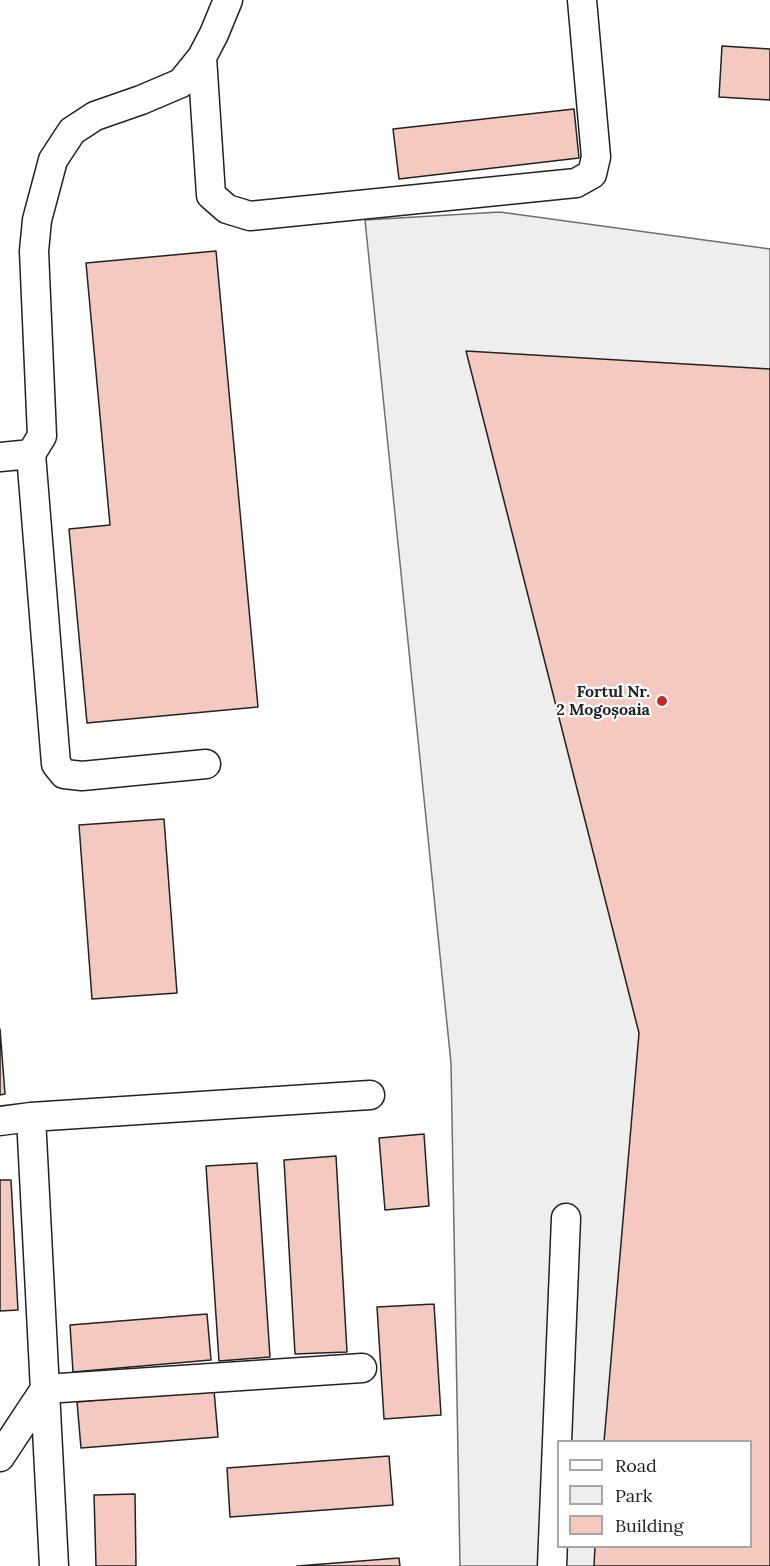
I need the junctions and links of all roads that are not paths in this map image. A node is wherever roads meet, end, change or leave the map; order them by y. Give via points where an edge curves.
1 (228, 0) edge
2 (582, 0) edge
3 (202, 57) junction
4 (31, 453) junction
5 (0, 457) edge
6 (206, 764) dead end
7 (370, 1095) dead end
8 (31, 1117) junction
9 (0, 1121) edge
10 (566, 1218) dead end
11 (362, 1368) dead end
12 (45, 1389) junction
13 (557, 1440) edge
14 (557, 1442) edge
15 (0, 1457) edge
16 (54, 1566) edge
17 (552, 1566) edge

1 - 3 lane
2 - 3 lane via 596,157 592,174 576,183 250,216 227,209 211,195
3 - 4 lane via 181,83 95,117 72,131 53,160 37,220 34,251 42,436
4 - 5 lane
4 - 6 lane via 56,764 64,774 82,776
7 - 8 lane
8 - 9 lane
8 - 12 lane
10 - 13 lane
11 - 12 lane
12 - 15 lane
12 - 16 lane
14 - 17 lane

